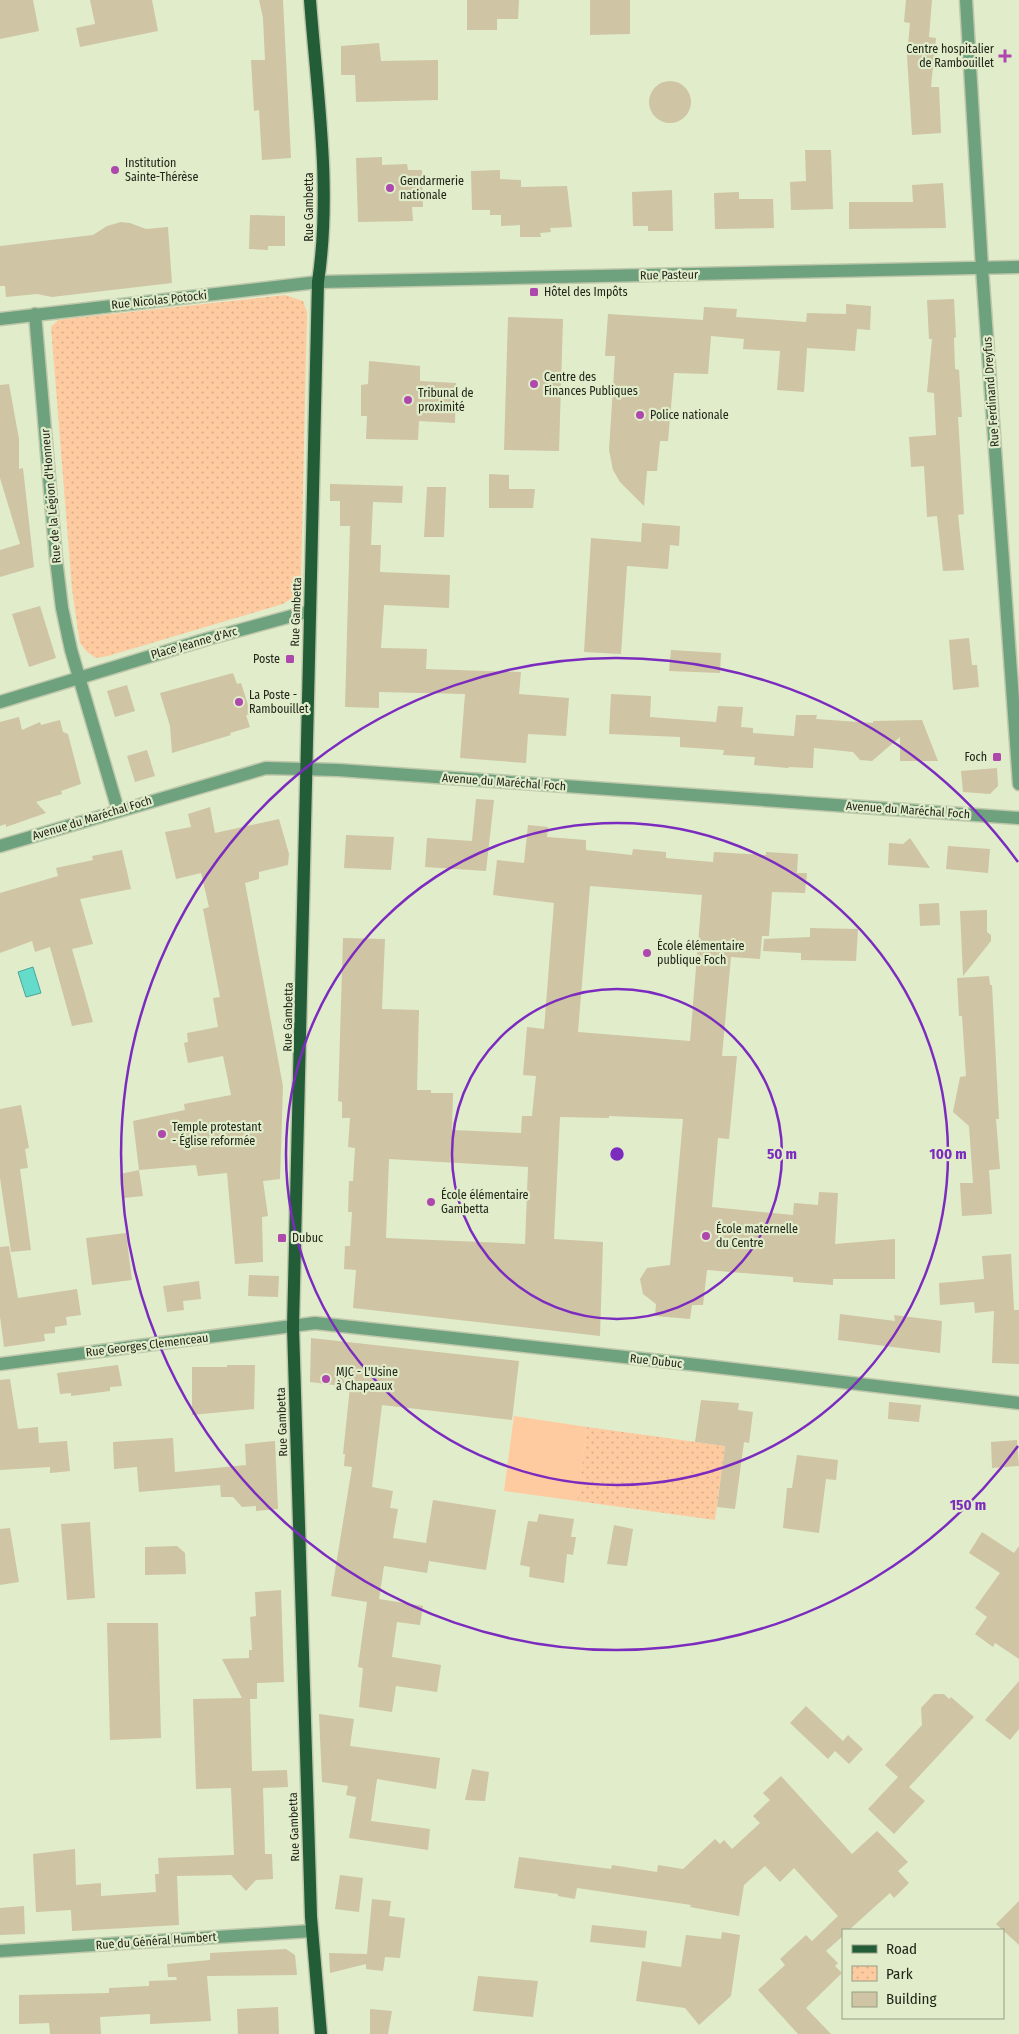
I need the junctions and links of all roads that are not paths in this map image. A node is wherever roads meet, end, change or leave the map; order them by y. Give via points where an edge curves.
1 (310, 0) edge
2 (966, 0) edge
3 (1019, 267) edge
4 (982, 268) junction
5 (318, 282) junction
6 (35, 314) junction
7 (0, 319) edge
8 (310, 611) junction
9 (79, 676) junction
10 (0, 702) edge
11 (307, 768) junction
12 (1019, 784) edge
13 (118, 810) junction
14 (1019, 818) edge
15 (0, 846) edge
16 (293, 1327) junction
17 (0, 1364) edge
18 (1019, 1404) edge
19 (311, 1931) junction
20 (0, 1951) edge
21 (321, 2034) edge

1 - 5 main road, Rue Gambetta via 324,186 323,250
2 - 4 street, Rue Ferdinand Dreyfus
3 - 4 street, Rue Pasteur
4 - 5 street, Rue Pasteur
4 - 12 street, Rue Ferdinand Dreyfus
5 - 6 street, Rue Nicolas Potocki
5 - 8 main road, Rue Gambetta
6 - 7 street, Rue Nicolas Potocki
6 - 9 street, Rue de la Légion d'Honneur via 56,559 62,608
8 - 9 street, Place Jeanne d'Arc
8 - 11 main road, Rue Gambetta
9 - 10 street, Place Jeanne d'Arc
9 - 13 street
11 - 13 street, Avenue du Maréchal Foch via 266,768
11 - 14 street, Avenue du Maréchal Foch
11 - 16 main road, Rue Gambetta
13 - 15 street, Avenue du Maréchal Foch
16 - 17 street, Rue Georges Clemenceau
16 - 18 street, Rue Dubuc via 316,1323
16 - 19 main road, Rue Gambetta
19 - 20 street, Rue du Général Humbert
19 - 21 main road, Rue Gambetta

